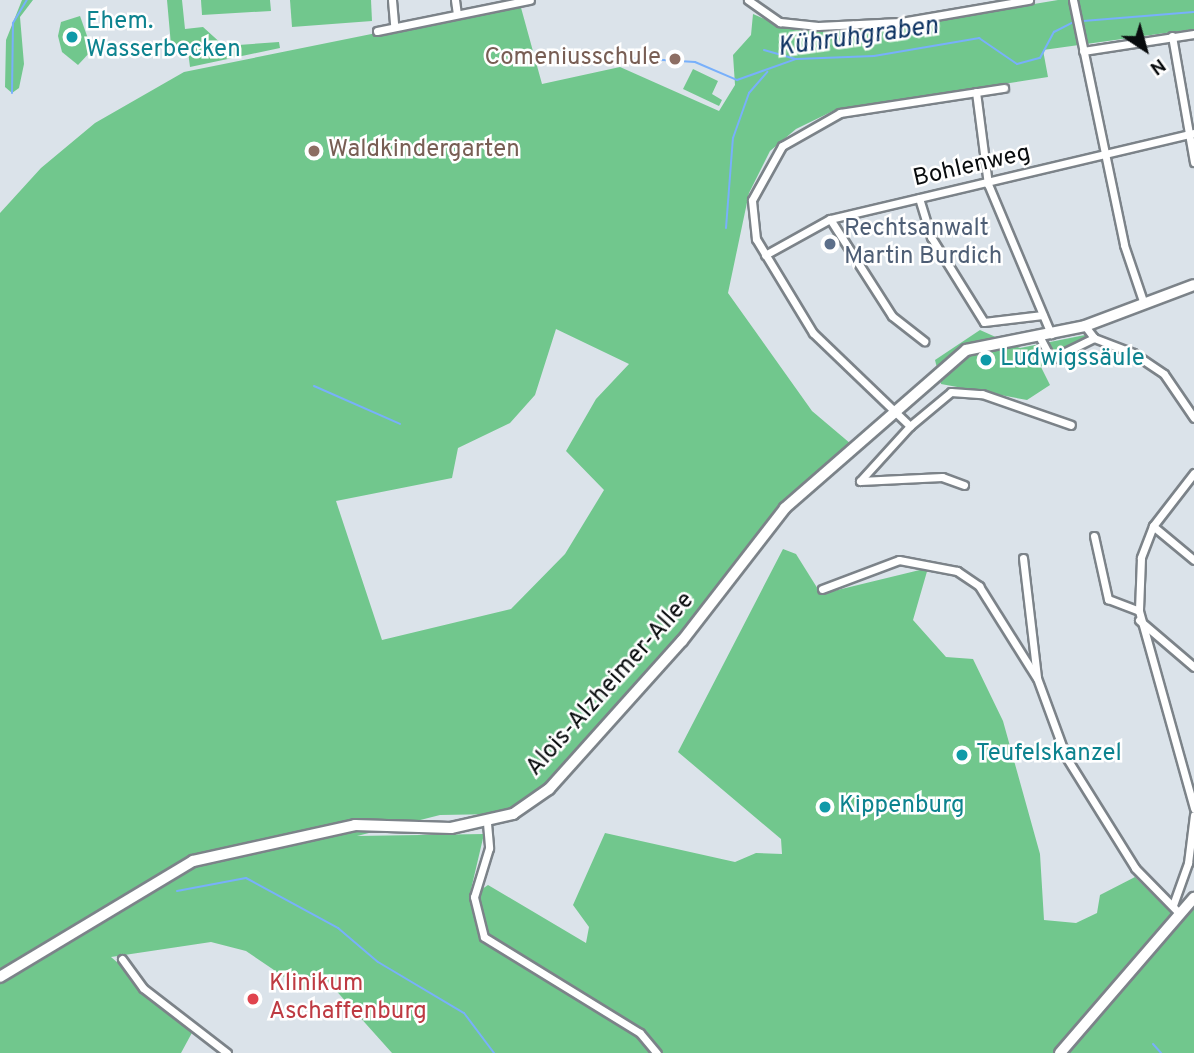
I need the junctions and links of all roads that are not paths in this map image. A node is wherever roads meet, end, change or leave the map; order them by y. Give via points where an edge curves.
1 (392, 0) edge
2 (455, 0) edge
3 (530, 0) edge
4 (748, 0) edge
5 (1028, 0) edge
6 (1073, 0) edge
7 (457, 14) junction
8 (394, 25) junction
9 (377, 31) dead end
10 (1194, 34) edge
11 (1172, 36) junction
12 (1083, 51) junction
13 (1004, 88) dead end
14 (976, 92) junction
15 (1190, 134) edge
16 (1110, 154) junction
17 (1194, 162) edge
18 (988, 184) junction
19 (919, 198) junction
20 (830, 219) junction
21 (765, 255) junction
22 (1194, 285) edge
23 (1144, 304) junction
24 (1044, 315) junction
25 (1086, 326) junction
26 (1051, 334) junction
27 (1039, 335) junction
28 (1094, 338) junction
29 (924, 341) dead end
30 (894, 410) junction
31 (1194, 418) edge
32 (1071, 425) dead end
33 (910, 426) junction
34 (1194, 473) edge
35 (964, 485) dead end
36 (1153, 526) junction
37 (1094, 536) dead end
38 (1023, 558) dead end
39 (1194, 559) edge
40 (822, 589) dead end
41 (1139, 611) junction
42 (1139, 621) junction
43 (1194, 667) edge
44 (1037, 678) junction
45 (1194, 808) edge
46 (1194, 815) edge
47 (486, 823) junction
48 (1194, 898) edge
49 (1176, 909) junction
50 (122, 960) dead end
51 (0, 977) edge
52 (227, 1053) edge
53 (657, 1053) edge
54 (1060, 1053) edge

1 - 8 street
2 - 7 street
3 - 7 street
4 - 5 street via 780,22 818,26 901,22
6 - 12 street
7 - 8 street
8 - 9 street
10 - 11 street
11 - 12 street
11 - 15 street
12 - 16 street
13 - 14 street
14 - 18 street
14 - 21 street via 840,113 798,132 768,162 752,200 753,231
15 - 16 street, Bohlenweg
15 - 17 street
16 - 18 street, Bohlenweg
16 - 23 street via 1124,245
18 - 19 street, Bohlenweg
18 - 24 street
19 - 20 street, Bohlenweg
19 - 24 street via 931,237 984,322
20 - 21 street, Bohlenweg
20 - 29 street via 892,316
21 - 30 street via 838,364
22 - 23 street, Alois-Alzheimer-Allee
23 - 25 street, Alois-Alzheimer-Allee
24 - 26 street
25 - 26 street, Alois-Alzheimer-Allee
25 - 28 street
26 - 27 street, Alois-Alzheimer-Allee
27 - 28 street via 1051,359
27 - 30 street, Alois-Alzheimer-Allee via 966,350
28 - 31 street via 1133,353 1164,374
30 - 33 street
30 - 47 street, Alois-Alzheimer-Allee via 785,508 682,642 549,789
32 - 33 street via 982,394 951,392
33 - 35 street via 860,481 942,477
34 - 36 street
36 - 39 street
36 - 41 street via 1141,558
37 - 41 street via 1108,599
38 - 44 street
40 - 44 street via 899,560 957,571 979,586
41 - 42 street
42 - 43 street
42 - 45 street
44 - 49 street via 1096,814
46 - 49 street
47 - 51 street, Alois-Alzheimer-Allee via 355,825 193,861
47 - 53 street via 489,848 474,897 484,937 640,1033
48 - 49 street
49 - 54 street via 1167,926
50 - 52 street via 143,988

